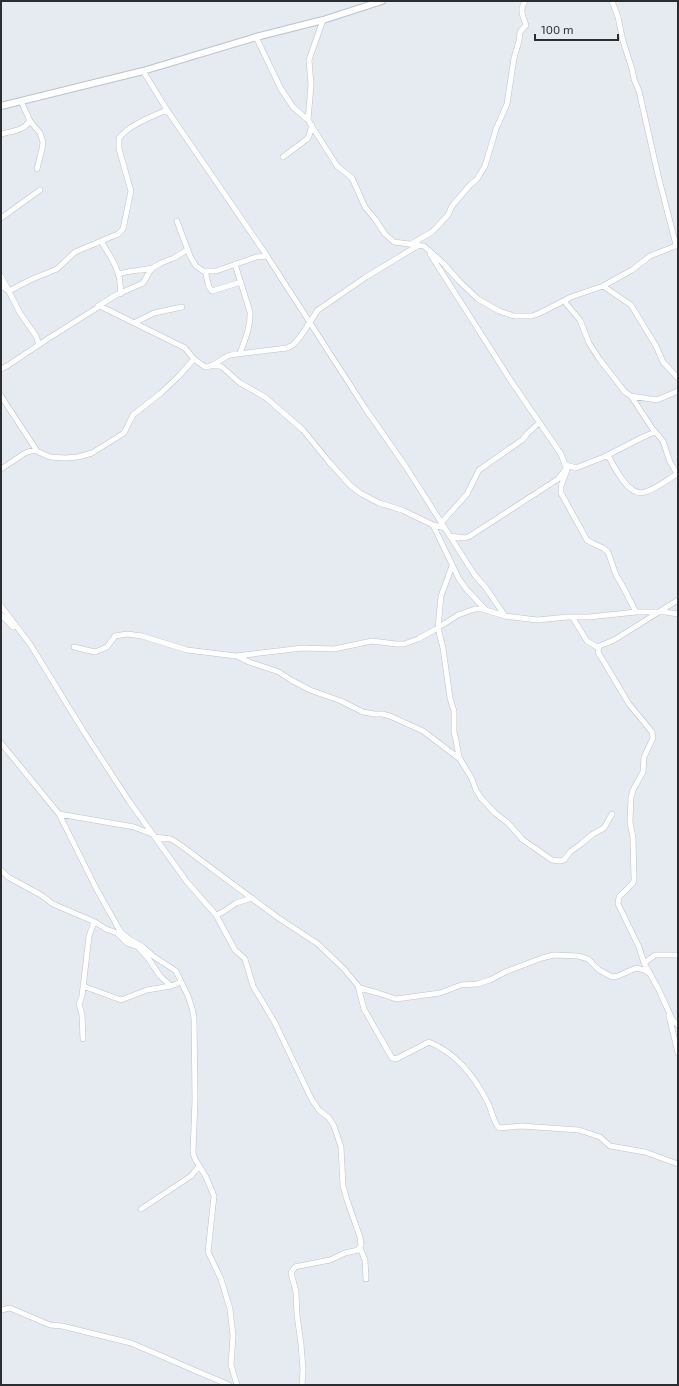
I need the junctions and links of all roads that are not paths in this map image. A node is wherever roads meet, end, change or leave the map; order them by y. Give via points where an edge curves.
1 (382, 1) edge
2 (525, 1) edge
3 (612, 1) edge
4 (323, 20) junction
5 (256, 37) junction
6 (143, 71) junction
7 (21, 101) junction
8 (1, 106) edge
9 (167, 110) junction
10 (308, 120) junction
11 (30, 121) junction
12 (312, 125) junction
13 (1, 134) edge
14 (283, 157) dead end
15 (36, 169) dead end
16 (40, 190) dead end
17 (1, 218) edge
18 (177, 220) dead end
19 (101, 241) junction
20 (411, 244) junction
21 (419, 245) junction
22 (677, 245) edge
23 (426, 248) junction
24 (187, 250) junction
25 (267, 256) junction
26 (236, 264) junction
27 (153, 268) junction
28 (204, 271) junction
29 (119, 274) junction
30 (1, 276) edge
31 (241, 282) junction
32 (1, 286) edge
33 (603, 286) junction
34 (9, 291) junction
35 (120, 294) junction
36 (564, 301) junction
37 (98, 306) junction
38 (182, 307) dead end
39 (310, 322) junction
40 (134, 323) junction
41 (39, 345) junction
42 (240, 354) junction
43 (194, 359) junction
44 (213, 366) junction
45 (1, 369) edge
46 (678, 378) edge
47 (678, 391) edge
48 (1, 396) edge
49 (631, 396) junction
50 (539, 423) junction
51 (655, 432) junction
52 (30, 441) junction
53 (37, 451) junction
54 (25, 453) junction
55 (608, 455) junction
56 (566, 467) junction
57 (1, 469) edge
58 (678, 474) edge
59 (432, 525) junction
60 (443, 526) junction
61 (450, 536) junction
62 (452, 566) junction
63 (678, 600) edge
64 (1, 606) edge
65 (487, 610) junction
66 (636, 612) junction
67 (657, 613) junction
68 (678, 614) edge
69 (1, 615) edge
70 (506, 616) junction
71 (573, 618) junction
72 (438, 628) junction
73 (30, 644) junction
74 (599, 646) junction
75 (74, 647) dead end
76 (236, 656) junction
77 (1, 743) edge
78 (459, 757) junction
79 (59, 814) junction
80 (612, 814) dead end
81 (154, 836) junction
82 (1, 870) edge
83 (252, 898) junction
84 (216, 915) junction
85 (94, 922) junction
86 (678, 955) edge
87 (644, 962) junction
88 (650, 974) junction
89 (181, 982) junction
90 (83, 986) junction
91 (171, 986) junction
92 (358, 986) junction
93 (668, 1007) junction
94 (678, 1025) edge
95 (83, 1039) dead end
96 (678, 1053) edge
97 (678, 1164) edge
98 (199, 1166) junction
99 (141, 1209) dead end
100 (360, 1248) junction
101 (366, 1279) dead end
102 (1, 1310) edge
103 (229, 1385) edge
104 (237, 1385) edge
105 (302, 1385) edge

1 - 4 street
2 - 20 street via 522,16 526,25 520,32 507,104 496,129 485,166 432,232
3 - 22 street via 639,91
4 - 5 street
4 - 10 street via 310,60
5 - 6 street
5 - 10 street via 281,89 293,107
6 - 7 street
6 - 9 street
7 - 8 street
7 - 11 street
9 - 19 street via 143,121 119,138 119,149 131,191 125,226 118,234
9 - 25 street
10 - 12 street
11 - 13 street via 20,130
11 - 15 street via 40,133 43,142
12 - 14 street via 307,139
12 - 20 street via 337,166 352,178 365,207 385,234 394,242
16 - 17 street
18 - 24 street
19 - 29 street
19 - 34 street via 74,252 57,269
20 - 21 street
21 - 23 street
21 - 39 street via 318,310
22 - 33 street via 650,256 632,270
23 - 36 street via 478,299 498,311 514,316 532,316
23 - 50 street
24 - 27 street
24 - 28 street via 196,266
25 - 26 street
25 - 39 street
26 - 28 street via 216,271
26 - 31 street
27 - 29 street
27 - 35 street via 143,283
28 - 31 street via 212,291
29 - 35 street
30 - 34 street
31 - 42 street via 251,320
32 - 34 street
33 - 36 street
33 - 46 street via 631,305 663,362
34 - 41 street
35 - 37 street
36 - 49 street via 580,320 589,343 600,360 619,386
37 - 40 street
37 - 41 street
38 - 40 street via 154,313
39 - 42 street via 300,337 287,348
39 - 60 street
40 - 43 street via 185,348
41 - 45 street
42 - 44 street via 225,357
43 - 44 street via 204,366
43 - 53 street via 161,393 133,415 124,434 92,453 65,458 50,457
44 - 59 street via 222,367 240,383 265,397 303,430 329,462 360,493
47 - 49 street via 657,400
48 - 52 street
49 - 51 street
50 - 56 street via 561,454
50 - 60 street via 522,440 479,470 467,494
51 - 55 street
51 - 58 street via 663,441 670,462
52 - 53 street
52 - 54 street
53 - 54 street
54 - 57 street
55 - 56 street via 576,468
55 - 58 street via 620,478 640,493 659,486
56 - 61 street via 558,479 470,536
56 - 66 street via 561,493 587,540 608,552 616,575
59 - 60 street
59 - 62 street
60 - 61 street
61 - 70 street via 474,574
62 - 65 street via 462,584
62 - 72 street via 441,596
63 - 67 street
64 - 73 street
65 - 70 street
65 - 72 street via 471,610
66 - 67 street
66 - 71 street
67 - 68 street
67 - 74 street via 614,640
69 - 73 street
70 - 71 street via 537,620
71 - 74 street via 587,641 594,647
72 - 76 street via 404,644 372,641 334,649 303,648
72 - 78 street via 454,711 454,732
73 - 81 street via 129,802
74 - 87 street via 598,652 629,704 653,736 644,757 643,772 631,798 634,880 618,901
75 - 76 street via 95,652 107,647 115,636 127,634 187,650
76 - 78 street via 280,672 310,690 363,712 390,716 423,731
77 - 79 street
78 - 80 street via 476,790 495,813 523,840 552,860 564,860 570,852 604,828
79 - 81 street via 134,827
79 - 89 street via 119,929 129,939 176,971
81 - 83 street via 171,839 179,844
81 - 84 street via 187,882
82 - 85 street via 8,877 54,904
83 - 84 street via 236,903
83 - 92 street via 318,944
84 - 100 street via 236,950 247,963 253,986 275,1023 312,1100 334,1126 341,1147 343,1186 361,1241
85 - 90 street via 89,936
85 - 91 street via 118,933 127,943 138,947
86 - 87 street via 655,955
87 - 88 street
88 - 92 street via 636,968 612,977 585,958 559,954 542,958 490,980 461,985 440,993 396,999 362,990
88 - 93 street
89 - 91 street
89 - 98 street via 194,1018 193,1153
90 - 91 street via 121,1000 147,990
90 - 95 street via 79,1004
92 - 97 street via 364,1009 392,1058 396,1059 429,1042 450,1054 462,1063 473,1079 499,1128 522,1126 579,1130 600,1137 610,1146 645,1152
93 - 94 street via 672,1019
93 - 96 street
98 - 99 street via 191,1176
98 - 104 street via 214,1196 208,1252 221,1279 230,1309 233,1336 231,1365
100 - 101 street via 365,1260
100 - 105 street via 330,1260 295,1267 291,1273 296,1292
102 - 103 street via 10,1308 50,1325 131,1343

